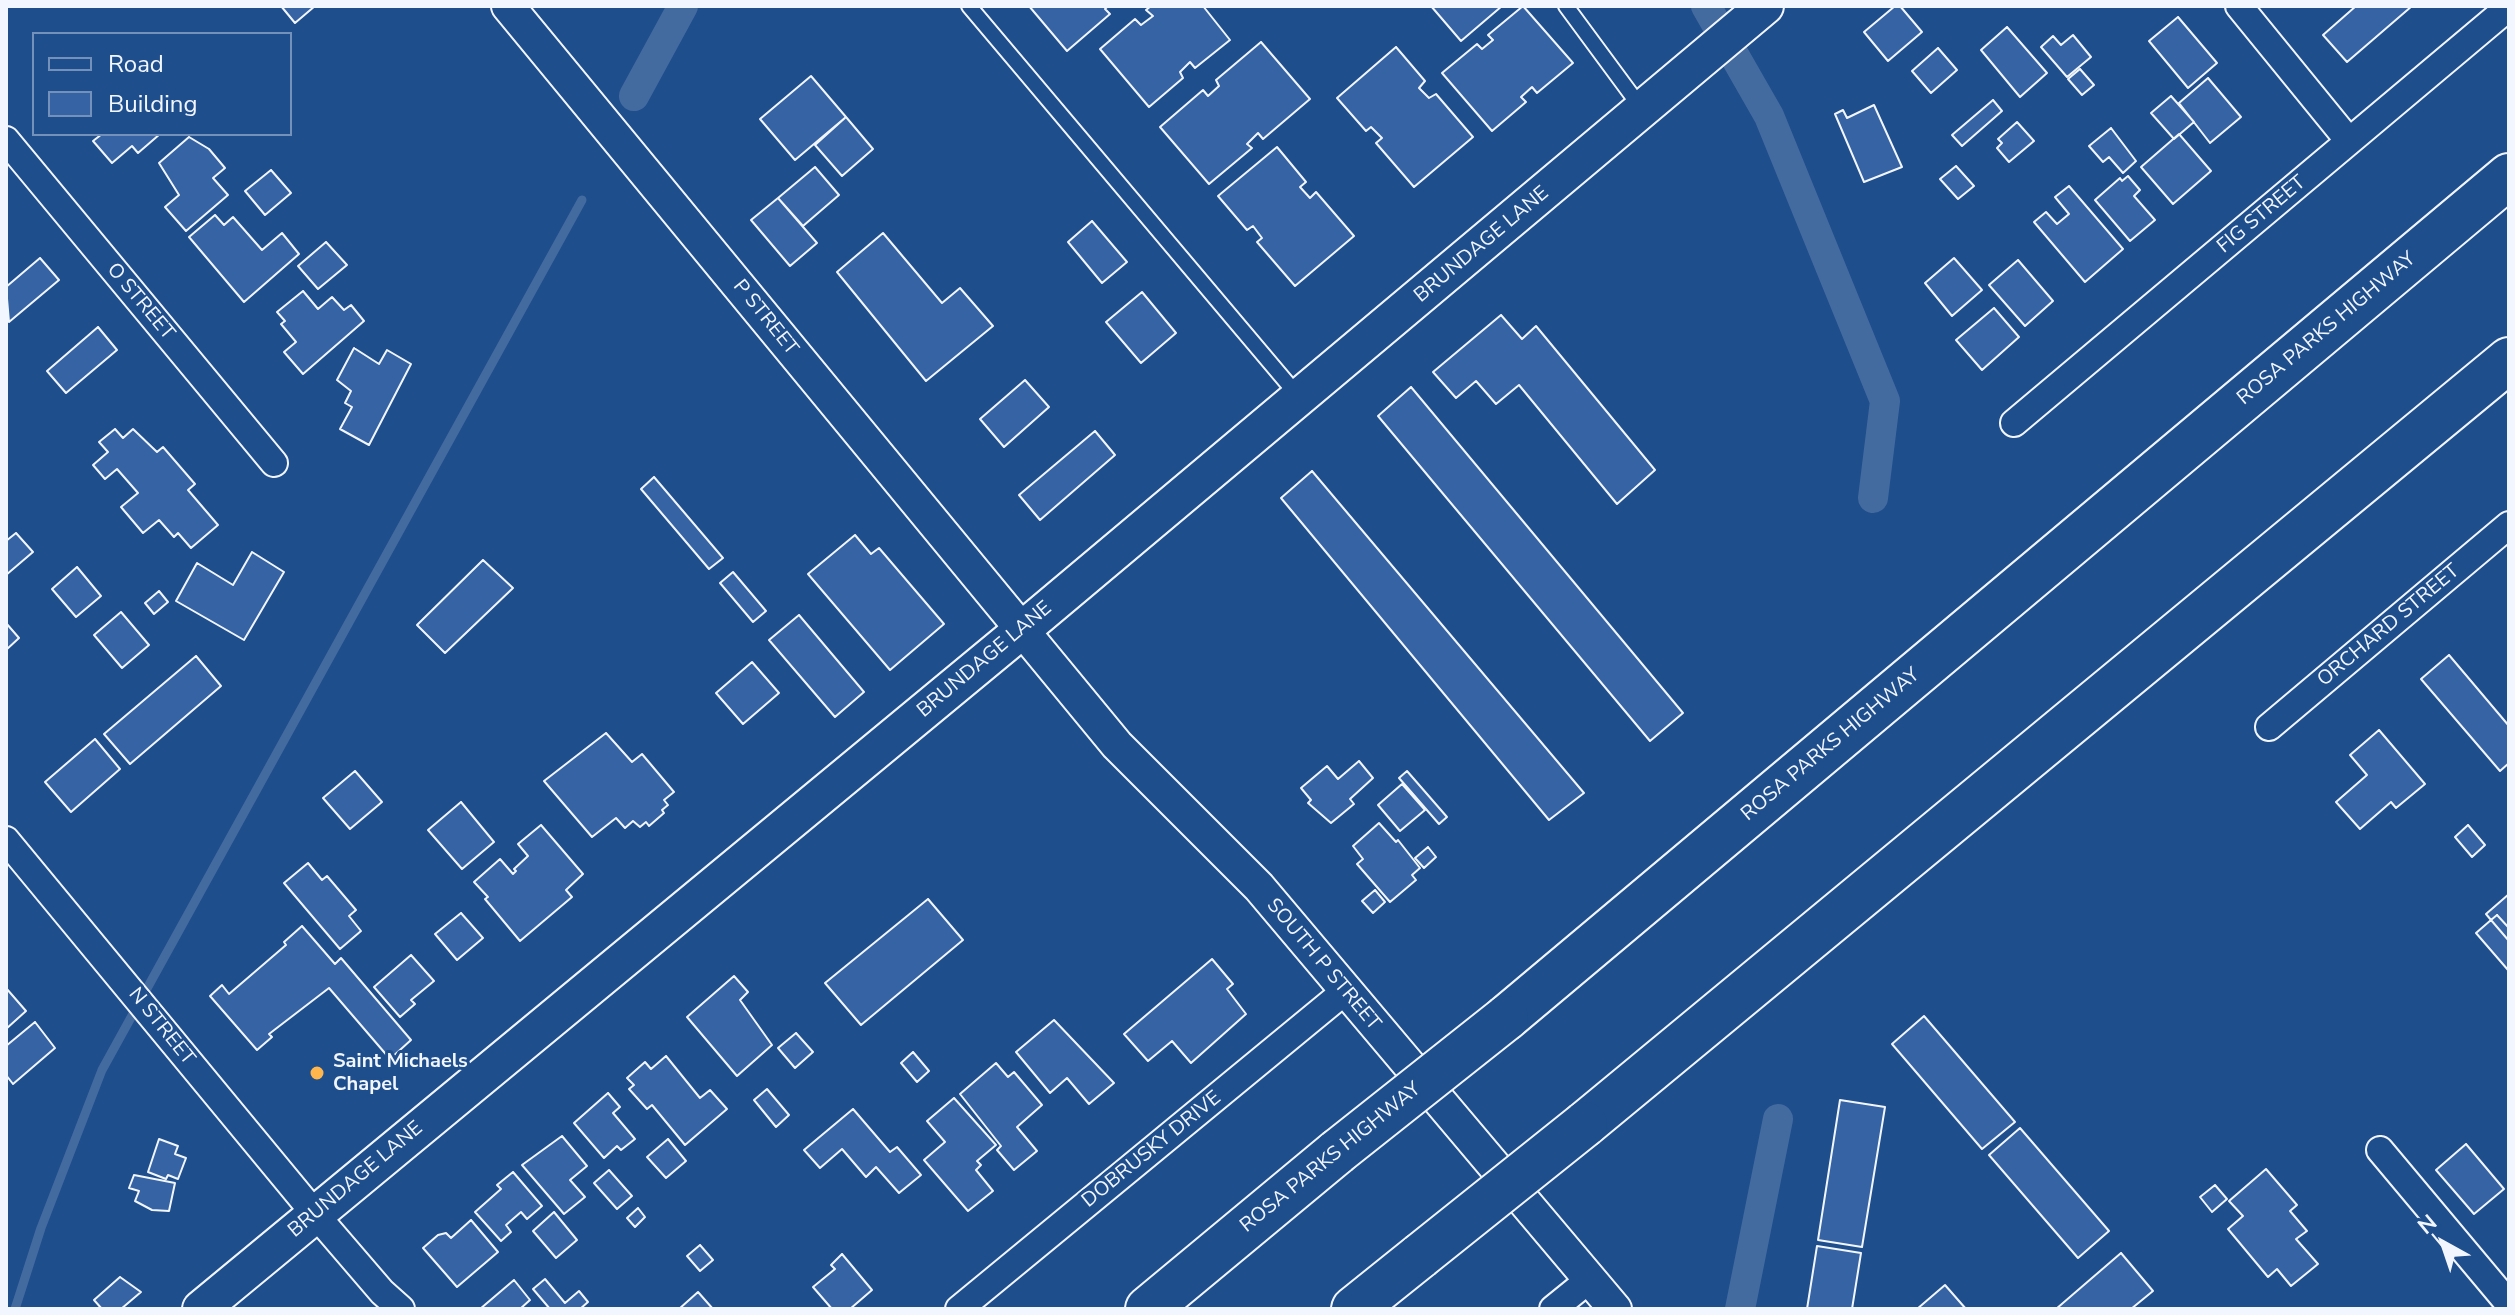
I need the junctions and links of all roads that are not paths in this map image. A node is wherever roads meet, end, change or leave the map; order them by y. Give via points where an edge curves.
1 (508, 6) edge
2 (969, 6) edge
3 (1566, 6) edge
4 (2239, 6) edge
5 (2509, 7) edge
6 (1763, 8) edge
7 (1643, 110) junction
8 (6, 140) edge
9 (2349, 141) junction
10 (2509, 176) edge
11 (2509, 360) edge
12 (1299, 398) junction
13 (2014, 423) dead end
14 (274, 463) dead end
15 (2509, 525) edge
16 (1022, 630) junction
17 (2269, 727) dead end
18 (6, 840) edge
19 (1344, 992) junction
20 (2380, 1150) dead end
21 (315, 1214) junction
22 (1590, 1279) junction
23 (2509, 1304) edge
24 (201, 1309) edge
25 (401, 1309) edge
26 (959, 1309) edge
27 (1148, 1309) edge
28 (1354, 1309) edge
29 (1553, 1309) edge
30 (1615, 1309) edge

1 - 16 street, P STREET
2 - 12 lane
3 - 7 lane
4 - 9 street
5 - 9 street, FIG STREET
6 - 7 main road, BRUNDAGE LANE
7 - 12 main road, BRUNDAGE LANE
8 - 14 street, O STREET
9 - 13 street, FIG STREET
10 - 27 highway, ROSA PARKS HIGHWAY, bridge via 1506,1018
11 - 28 highway, bridge
12 - 16 main road, BRUNDAGE LANE
15 - 17 street, ORCHARD STREET
16 - 19 street, SOUTH P STREET via 1131,760 1259,887
16 - 21 main road, BRUNDAGE LANE
18 - 21 street, N STREET
19 - 22 street, SOUTH P STREET
19 - 26 street, DOBRUSKY DRIVE
20 - 23 street
21 - 24 main road, BRUNDAGE LANE
21 - 25 street, N STREET
22 - 29 street
22 - 30 street, SOUTH P STREET

